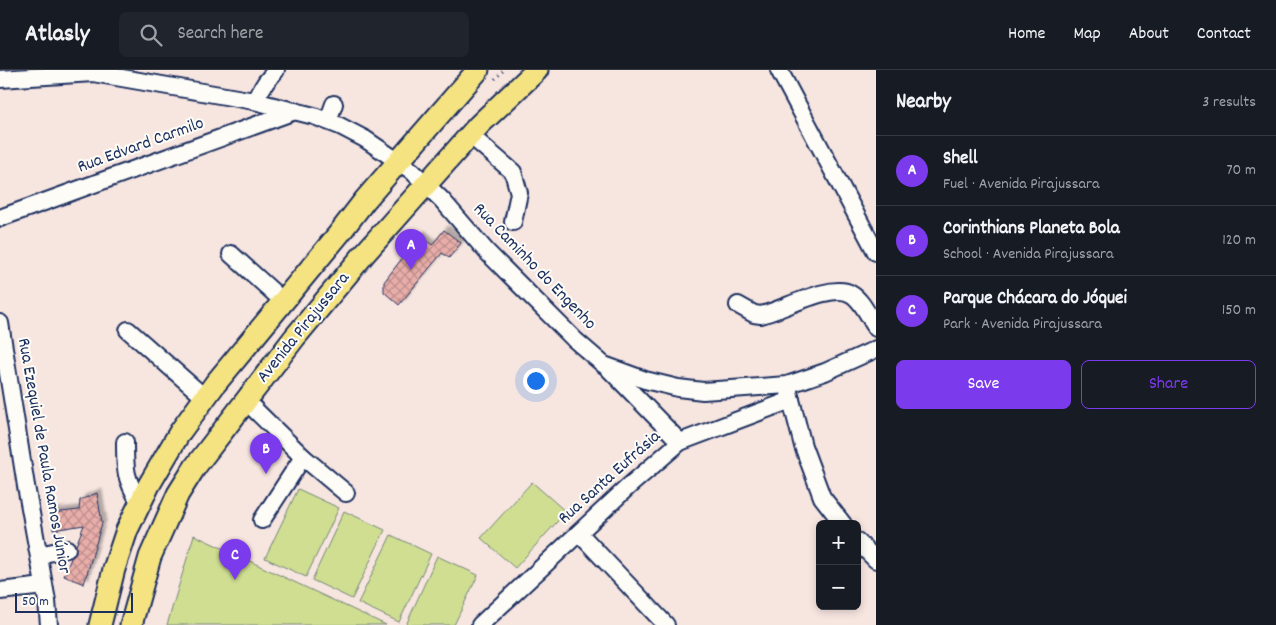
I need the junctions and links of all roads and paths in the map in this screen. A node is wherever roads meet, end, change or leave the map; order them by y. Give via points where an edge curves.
1 (276, 70) edge
2 (478, 70) edge
3 (537, 70) edge
4 (779, 70) edge
5 (0, 79) edge
6 (254, 102) junction
7 (334, 104) dead end
8 (295, 111) junction
9 (328, 122) junction
10 (470, 135) junction
11 (398, 161) junction
12 (426, 185) junction
13 (0, 218) edge
14 (513, 222) dead end
15 (876, 252) edge
16 (231, 254) dead end
17 (283, 301) junction
18 (738, 305) dead end
19 (0, 323) edge
20 (876, 328) edge
21 (128, 330) dead end
22 (876, 349) edge
23 (604, 365) junction
24 (210, 391) junction
25 (789, 392) junction
26 (246, 400) junction
27 (125, 442) dead end
28 (680, 442) junction
29 (303, 457) junction
30 (195, 466) junction
31 (346, 492) dead end
32 (140, 503) junction
33 (262, 520) dead end
34 (840, 520) edge
35 (579, 533) junction
36 (861, 545) edge
37 (67, 549) dead end
38 (38, 555) junction
39 (876, 560) edge
40 (44, 586) junction
41 (0, 591) edge
42 (49, 625) edge
43 (100, 625) edge
44 (131, 625) edge
45 (480, 625) edge
46 (666, 625) edge

1 - 6 street
2 - 11 main road, Avenida Pirajussara
3 - 10 main road, Avenida Pirajussara
4 - 15 street
5 - 6 street, Rua Caminho do Engenho via 93,73
6 - 8 street, Rua Caminho do Engenho
7 - 9 street
8 - 9 street, Rua Caminho do Engenho
8 - 13 street, Rua Edvard Carmilo
9 - 11 street, Rua Caminho do Engenho via 365,139
10 - 12 main road, Avenida Pirajussara
10 - 14 street via 513,172 519,193
11 - 12 street, Rua Caminho do Engenho
11 - 17 main road, Avenida Pirajussara
12 - 23 street, Rua Caminho do Engenho via 487,252
12 - 26 main road, Avenida Pirajussara via 365,253
16 - 17 street
17 - 24 main road, Avenida Pirajussara
18 - 20 street via 761,315 827,292 845,291 858,299
19 - 38 street, Rua Ezequiel de Paula Ramos Júnior
21 - 24 street
22 - 25 street, Rua Caminho do Engenho
23 - 25 street, Rua Caminho do Engenho via 645,380 702,392
23 - 28 street
24 - 30 main road via 226,382 237,390 234,401 212,428
24 - 32 main road, Avenida Pirajussara via 180,432
25 - 28 street, Rua Santa Eufrásia
25 - 34 street via 803,446 822,497
26 - 29 street
26 - 30 main road, Avenida Pirajussara
27 - 32 street via 126,472
28 - 35 street, Rua Santa Eufrásia
29 - 31 street
29 - 33 street
30 - 44 main road, Avenida Pirajussara via 178,494 150,557
32 - 43 main road, Avenida Pirajussara via 114,569
35 - 45 street, Rua Santa Eufrásia
35 - 46 street
36 - 39 street
37 - 38 street
38 - 40 street, Rua Ezequiel de Paula Ramos Júnior
40 - 41 street
40 - 42 street, Rua Ezequiel de Paula Ramos Júnior

